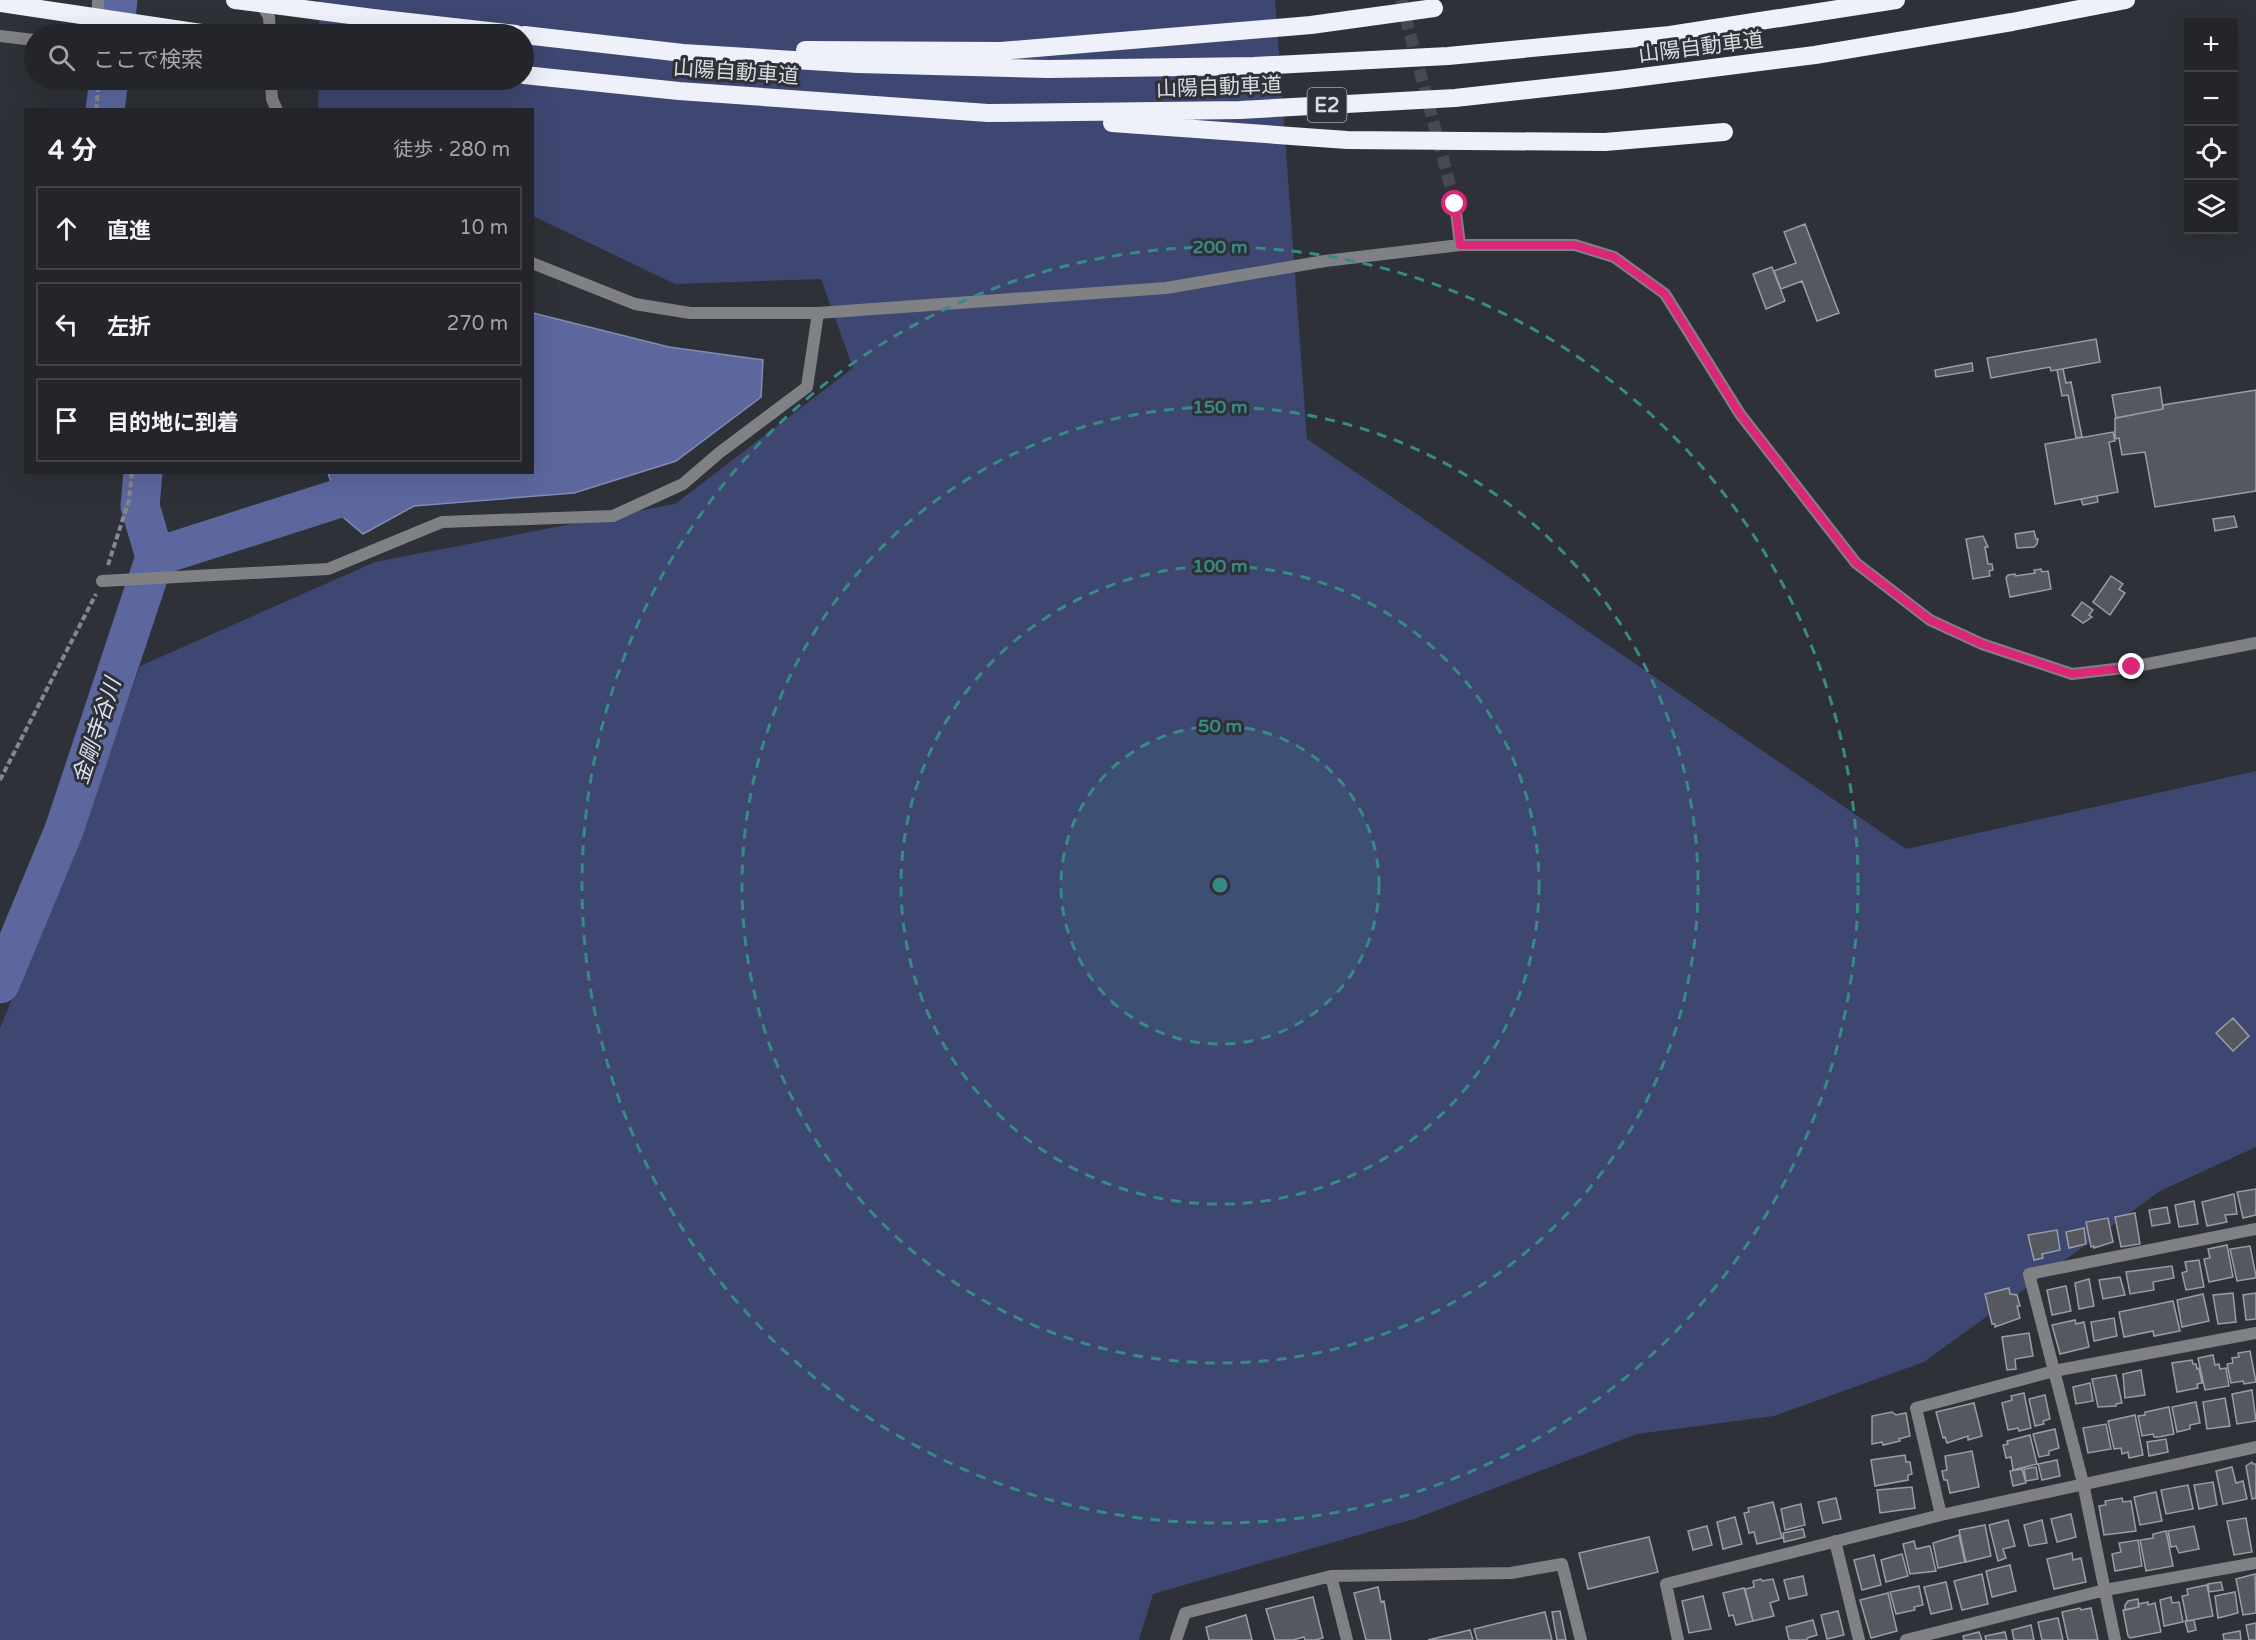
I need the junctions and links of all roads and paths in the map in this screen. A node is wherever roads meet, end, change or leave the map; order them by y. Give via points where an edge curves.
1 (98, 0) edge
2 (235, 0) edge
3 (259, 0) edge
4 (1896, 0) edge
5 (2126, 0) edge
6 (0, 3) edge
7 (1434, 8) dead end
8 (97, 24) edge
9 (141, 24) edge
10 (269, 24) edge
11 (427, 24) edge
12 (0, 36) edge
13 (534, 36) edge
14 (24, 39) edge
15 (683, 53) junction
16 (534, 76) edge
17 (98, 90) edge
18 (272, 90) edge
19 (96, 108) edge
20 (276, 108) edge
21 (988, 114) junction
22 (1724, 132) dead end
23 (1455, 204) tunnel mouth
24 (1460, 245) junction
25 (534, 264) edge
26 (818, 313) junction
27 (132, 474) edge
28 (102, 581) junction
29 (2256, 642) edge
30 (0, 780) edge
31 (2256, 1229) edge
32 (2256, 1333) edge
33 (2054, 1371) junction
34 (2256, 1447) edge
35 (2083, 1483) junction
36 (1941, 1515) junction
37 (1835, 1541) junction
38 (2256, 1563) edge
39 (1332, 1576) junction
40 (2105, 1590) junction
41 (1176, 1640) edge
42 (1347, 1640) edge
43 (1581, 1640) edge
44 (1678, 1640) edge
45 (1859, 1640) edge
46 (1906, 1640) edge
47 (2115, 1640) edge

1 - 8 street
2 - 11 highway, bridge
3 - 10 street
4 - 15 highway, 山陽自動車道 / E2 via 1670,35 1448,56 1254,66 1048,69 858,64
5 - 21 highway, 山陽自動車道 / E2 via 1815,55 1455,98 1240,110
6 - 9 highway, bridge
7 - 15 highway via 1311,25 1001,51 835,49
12 - 14 street
13 - 15 highway, 山陽自動車道 / E2
16 - 21 highway, 山陽自動車道 / E2
17 - 19 path
18 - 20 street
21 - 22 highway via 1347,140 1605,142
23 - 24 street
24 - 26 street via 1325,261 1166,288
24 - 29 street via 1575,245 1614,257 1665,294 1740,414 1856,563 1930,620 1982,644 2072,674 2132,667
25 - 26 street via 635,304 690,313
26 - 28 street via 807,387 683,484 613,516 442,522 328,569
27 - 28 path via 129,500
28 - 30 path
31 - 33 street via 2029,1274
32 - 33 street
33 - 35 street
33 - 36 street via 1916,1408
34 - 35 street
35 - 36 street
35 - 40 street
36 - 37 street
37 - 44 street via 1666,1584
37 - 45 street
38 - 40 street
39 - 41 street via 1185,1613
39 - 42 street
39 - 43 street via 1511,1573 1562,1564
40 - 46 street
40 - 47 street

